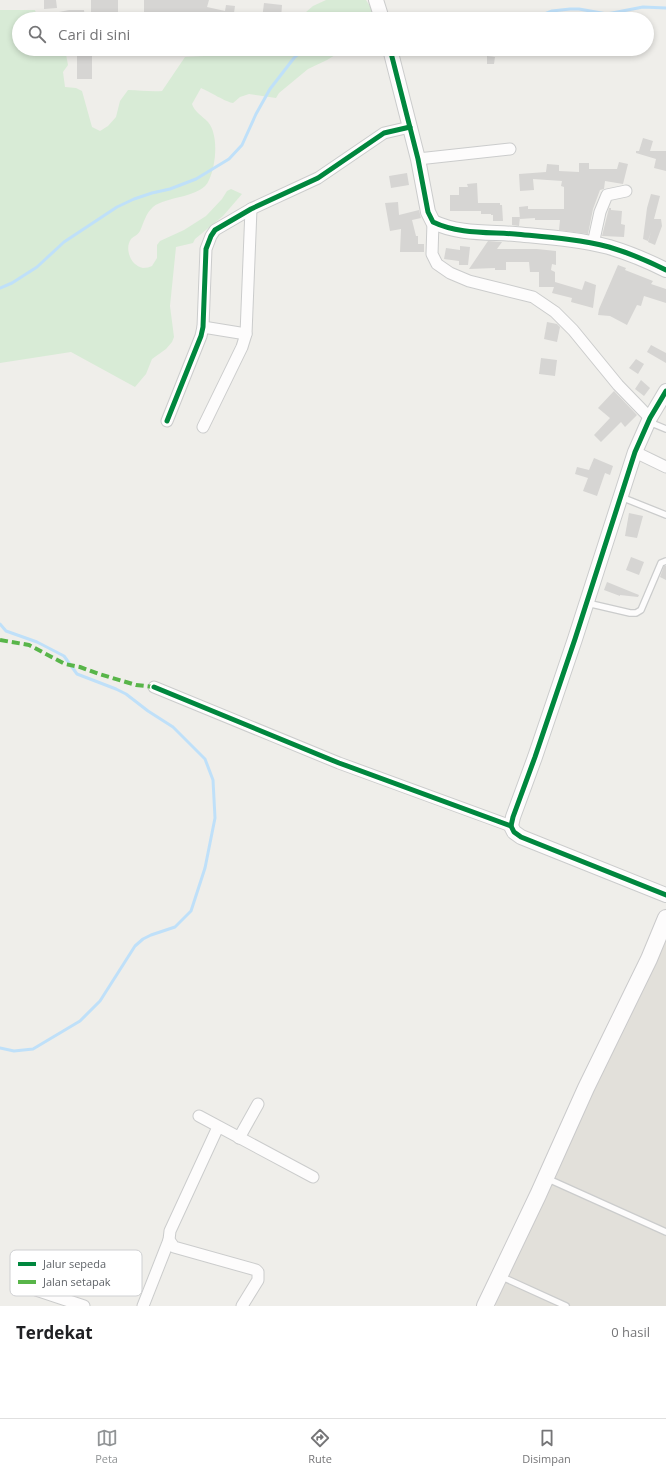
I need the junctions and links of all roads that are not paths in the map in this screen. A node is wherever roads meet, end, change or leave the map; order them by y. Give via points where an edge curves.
1 (392, 56) edge
2 (410, 127) junction
3 (510, 149) dead end
4 (418, 159) junction
5 (626, 191) dead end
6 (251, 209) junction
7 (433, 222) junction
8 (593, 244) junction
9 (666, 270) edge
10 (203, 327) junction
11 (246, 334) junction
12 (666, 391) edge
13 (649, 420) junction
14 (167, 421) dead end
15 (202, 427) dead end
16 (666, 429) edge
17 (635, 452) junction
18 (666, 467) edge
19 (621, 497) junction
20 (666, 515) edge
21 (666, 561) edge
22 (587, 603) junction
23 (154, 687) dead end
24 (511, 826) junction
25 (666, 895) edge
26 (666, 918) edge
27 (258, 1104) dead end
28 (198, 1116) dead end
29 (218, 1127) junction
30 (239, 1138) junction
31 (313, 1176) dead end
32 (546, 1178) junction
33 (666, 1232) edge
34 (170, 1240) junction
35 (500, 1276) junction
36 (54, 1296) edge
37 (84, 1306) edge
38 (143, 1306) edge
39 (242, 1306) edge
40 (485, 1306) edge
41 (566, 1306) edge

1 - 2 street
2 - 4 street
2 - 6 street via 384,133 318,178
3 - 4 street
4 - 7 street via 428,212
5 - 8 street via 607,195 600,212
6 - 10 street via 215,230 211,236 206,249
6 - 11 street
7 - 8 street via 455,230 562,238
7 - 13 street via 432,254 437,264 469,281 533,297 555,312 574,330
8 - 9 street via 636,257
10 - 11 street
10 - 14 street
11 - 15 street
12 - 13 street
13 - 16 lane
13 - 17 street
17 - 18 street
17 - 19 street
19 - 20 lane
19 - 22 street
21 - 22 lane via 661,563 641,610 636,613
22 - 24 street
23 - 24 street via 339,763
24 - 25 street via 521,837
26 - 32 main road
27 - 30 street
28 - 29 street
29 - 30 street
29 - 34 street via 170,1231
30 - 31 street
32 - 33 lane
32 - 35 main road
34 - 38 street
34 - 39 street via 174,1247 258,1272 258,1280
35 - 40 main road
35 - 41 lane
36 - 37 street

